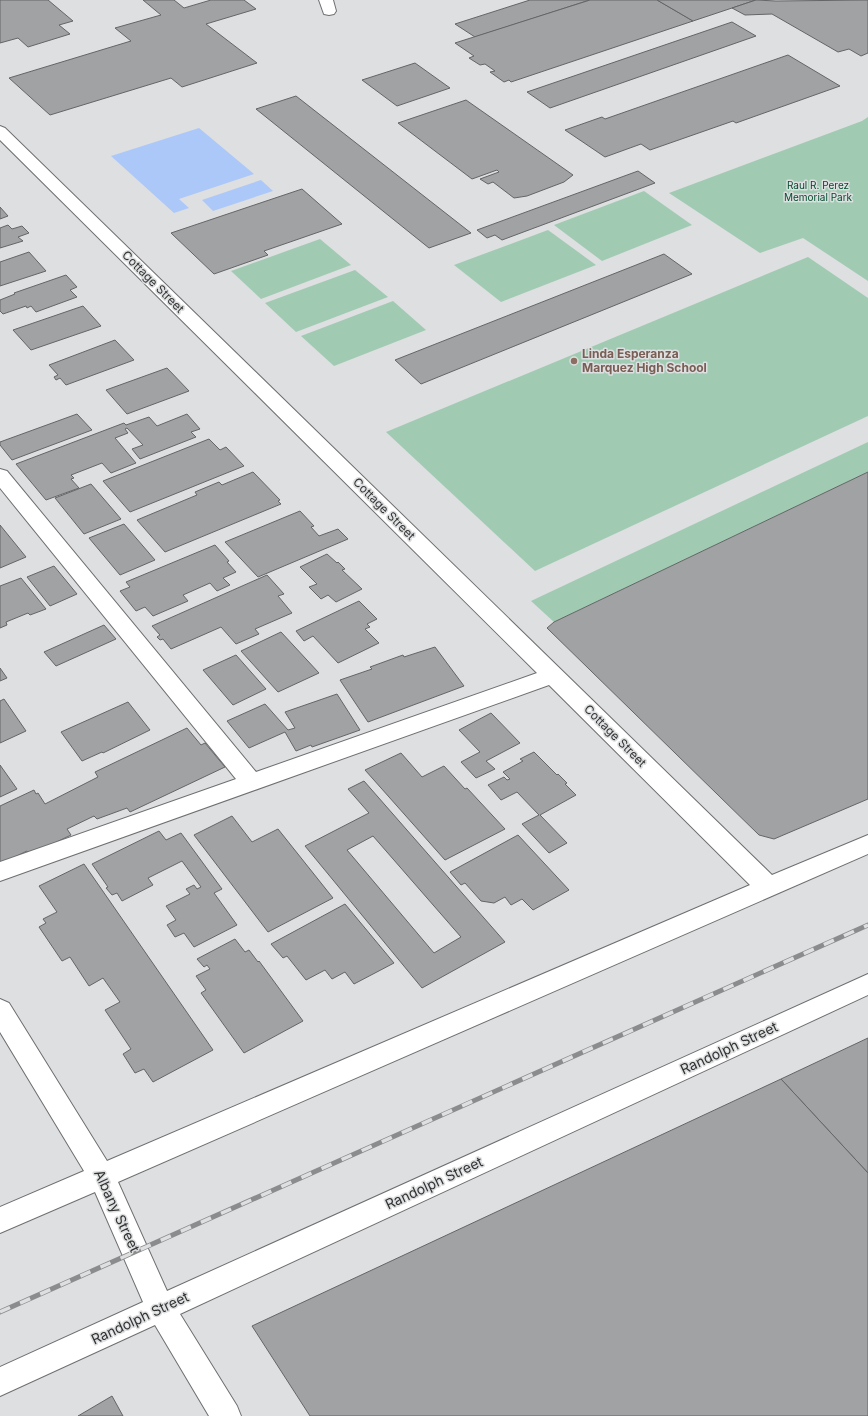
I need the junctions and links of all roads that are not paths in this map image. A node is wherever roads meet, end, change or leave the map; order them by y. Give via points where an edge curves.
1 (0, 131) edge
2 (0, 475) edge
3 (553, 675) junction
4 (252, 783) junction
5 (868, 844) edge
6 (0, 872) edge
7 (768, 887) junction
8 (868, 984) edge
9 (0, 1010) edge
10 (102, 1176) junction
11 (0, 1220) edge
12 (160, 1309) junction
13 (0, 1382) edge
14 (226, 1416) edge

1 - 3 street, Cottage Street
2 - 4 street
3 - 4 street
3 - 7 street, Cottage Street
4 - 6 street
5 - 7 street
7 - 10 street
8 - 12 street, Randolph Street
9 - 10 street, Albany Street
10 - 11 street
10 - 12 street, Albany Street
12 - 13 street, Randolph Street
12 - 14 street, Albany Street

